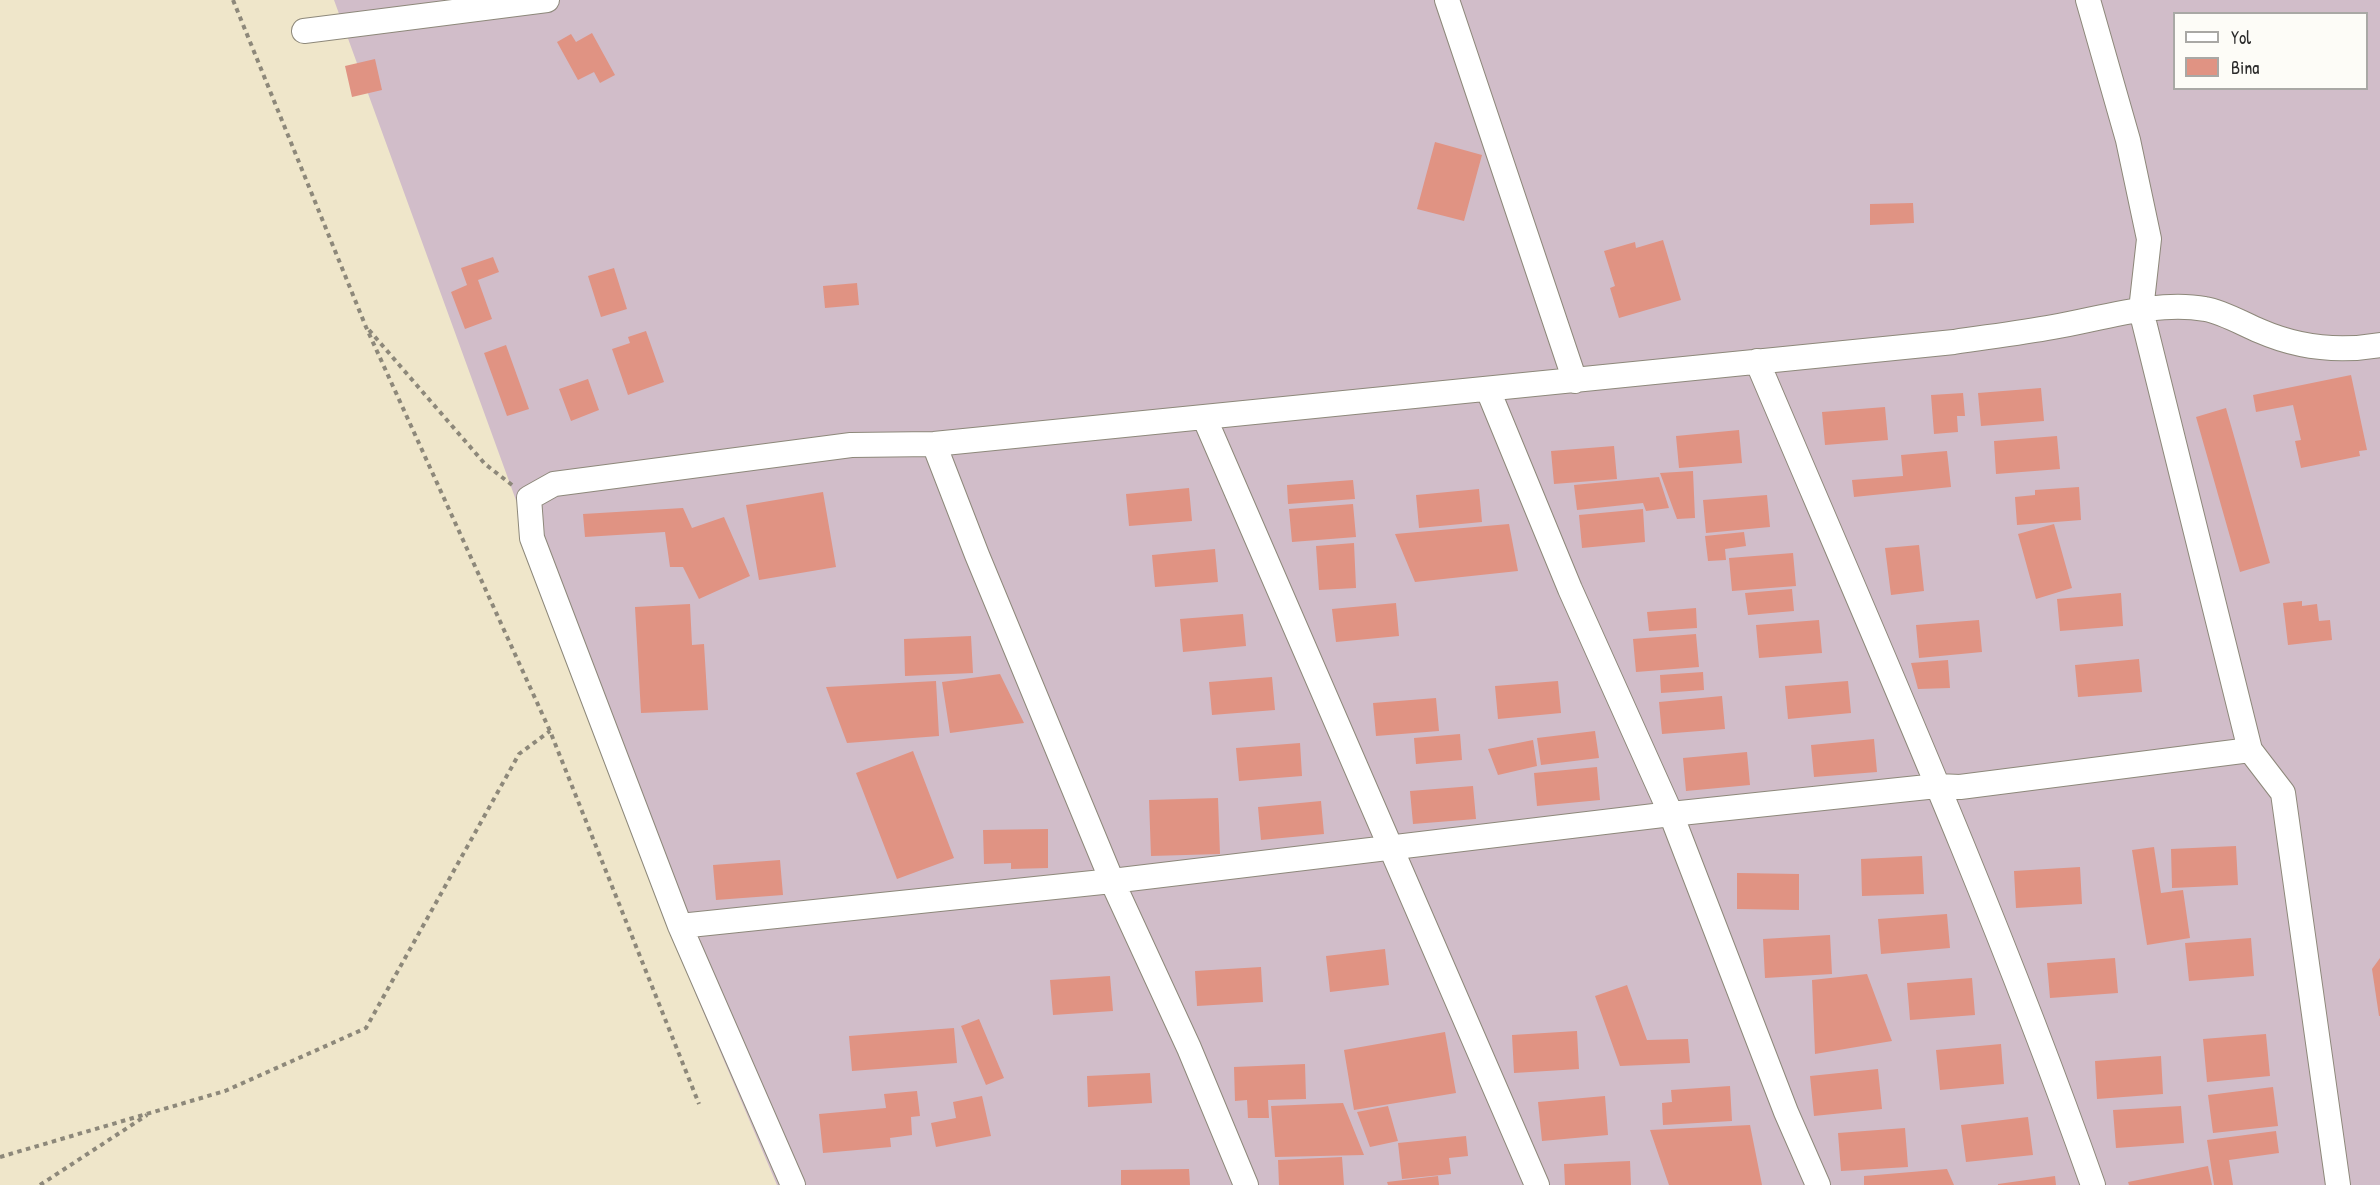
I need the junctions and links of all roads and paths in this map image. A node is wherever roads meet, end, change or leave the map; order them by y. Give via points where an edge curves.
1 (232, 0) edge
2 (547, 0) edge
3 (1448, 0) edge
4 (2088, 0) edge
5 (304, 32) dead end
6 (2141, 310) junction
7 (366, 327) junction
8 (2380, 345) edge
9 (1757, 361) junction
10 (1575, 381) junction
11 (1488, 390) junction
12 (1205, 419) junction
13 (934, 444) junction
14 (530, 498) junction
15 (550, 731) junction
16 (2250, 750) junction
17 (1937, 786) junction
18 (1671, 814) junction
19 (1390, 847) junction
20 (1112, 881) junction
21 (680, 926) junction
22 (699, 1104) dead end
23 (150, 1113) junction
24 (0, 1157) edge
25 (40, 1185) edge
26 (793, 1185) edge
27 (1246, 1185) edge
28 (1538, 1185) edge
29 (1818, 1185) edge
30 (2093, 1185) edge
31 (2338, 1185) edge

1 - 7 path
2 - 5 street
3 - 10 street
4 - 6 street via 2128,140 2149,239
6 - 8 street via 2207,309 2272,337 2312,347 2352,350
6 - 9 street via 1954,342
6 - 16 street
7 - 14 path via 485,464
7 - 15 path
9 - 10 street
9 - 17 street
10 - 11 street
11 - 12 street
11 - 18 street via 1570,589
12 - 13 street
12 - 19 street
13 - 14 street via 851,445 554,484
13 - 20 street
14 - 21 street via 532,538
15 - 22 path
15 - 23 path via 519,754 366,1028 225,1091
16 - 17 street via 1960,787
16 - 31 street via 2283,793
17 - 18 street
17 - 30 street via 2050,1064
18 - 19 street
18 - 29 street
19 - 20 street
19 - 28 street
20 - 21 street
20 - 27 street via 1189,1048
21 - 26 street
23 - 24 path
23 - 25 path

